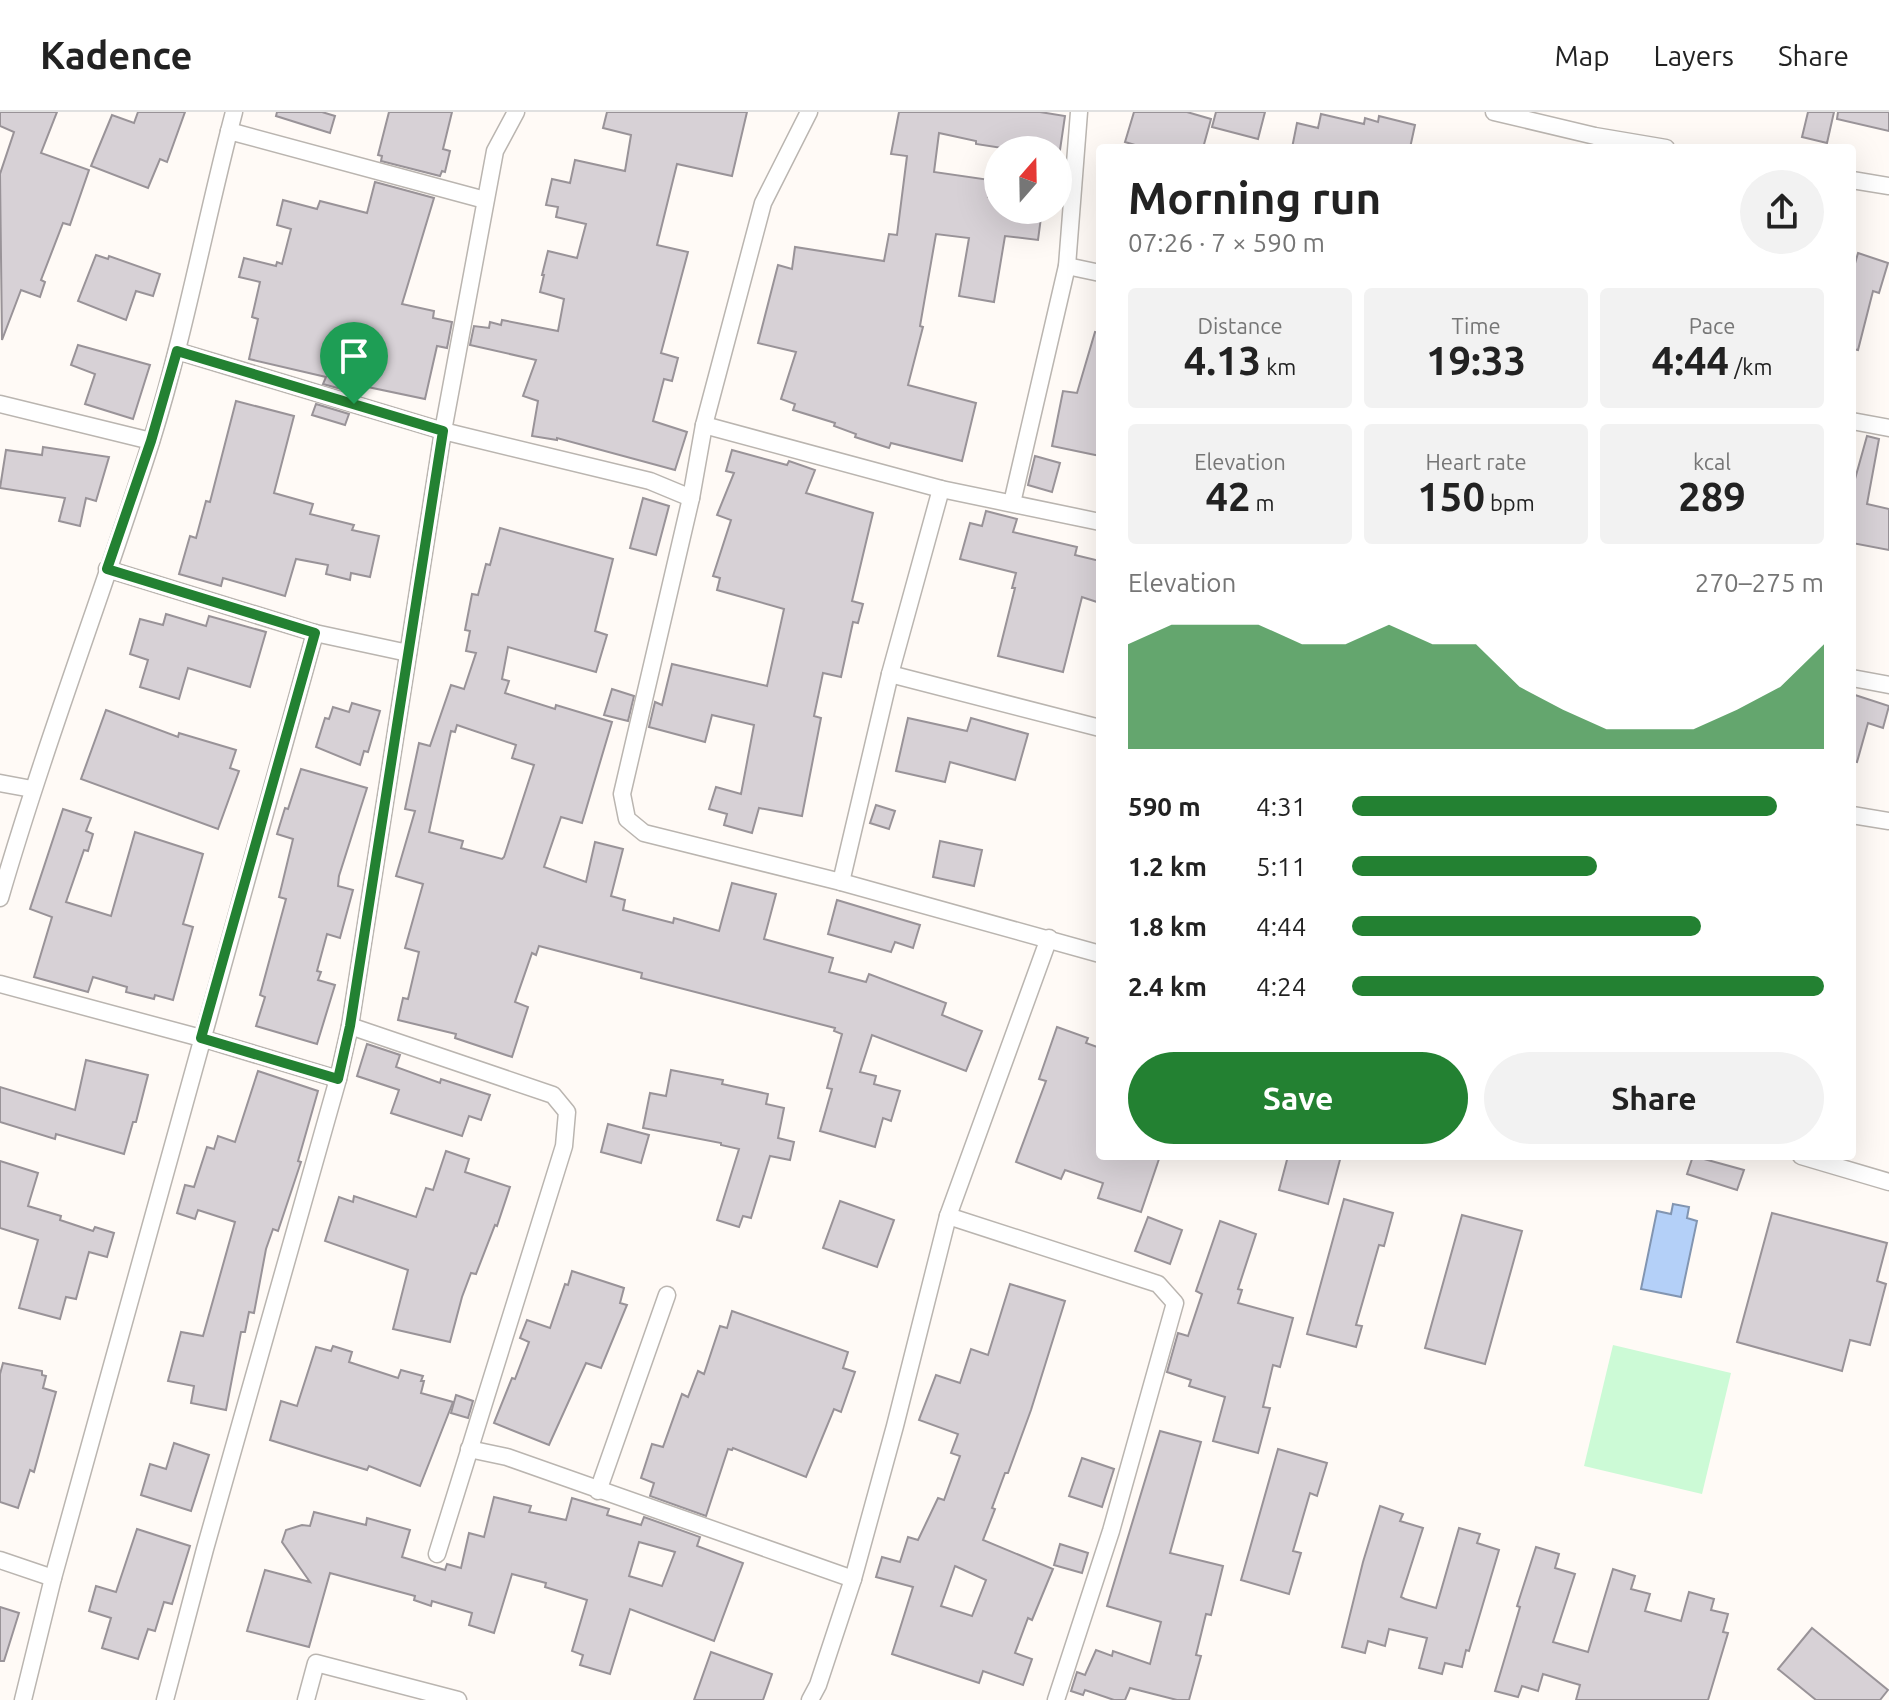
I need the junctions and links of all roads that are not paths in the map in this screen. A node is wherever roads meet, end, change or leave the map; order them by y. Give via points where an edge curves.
1 (234, 112) edge
2 (516, 112) edge
3 (809, 112) edge
4 (1079, 112) edge
5 (1494, 112) edge
6 (229, 131) junction
7 (1642, 144) edge
8 (1856, 181) edge
9 (1889, 186) edge
10 (485, 200) junction
11 (1067, 266) junction
12 (1096, 272) edge
13 (177, 351) junction
14 (0, 404) edge
15 (1856, 422) edge
16 (704, 425) junction
17 (1889, 428) edge
18 (443, 431) junction
19 (151, 441) junction
20 (941, 489) junction
21 (691, 498) junction
22 (1012, 503) junction
23 (1096, 521) edge
24 (107, 569) junction
25 (315, 633) junction
26 (408, 653) junction
27 (890, 674) junction
28 (1856, 679) edge
29 (1889, 685) edge
30 (1096, 727) edge
31 (0, 783) edge
32 (32, 789) junction
33 (1856, 816) edge
34 (1889, 821) edge
35 (841, 882) junction
36 (0, 898) edge
37 (1049, 938) junction
38 (1096, 953) edge
39 (0, 984) edge
40 (350, 1026) junction
41 (201, 1038) junction
42 (338, 1079) junction
43 (1815, 1160) edge
44 (1889, 1182) edge
45 (948, 1216) junction
46 (667, 1295) dead end
47 (469, 1449) junction
48 (598, 1491) junction
49 (437, 1554) dead end
50 (0, 1560) edge
51 (53, 1578) junction
52 (853, 1579) junction
53 (23, 1700) edge
54 (165, 1700) edge
55 (306, 1700) edge
56 (458, 1700) edge
57 (810, 1700) edge
58 (1056, 1700) edge

1 - 6 street
2 - 10 street via 495,151
3 - 16 street via 763,203
4 - 11 street
5 - 7 street
6 - 10 street
6 - 13 street
8 - 9 street
10 - 18 street
11 - 12 street
11 - 22 street
13 - 18 street
13 - 19 street
14 - 19 street
15 - 17 street
16 - 20 street
16 - 21 street
18 - 21 street via 650,481
18 - 26 street
19 - 24 street
20 - 22 street
20 - 27 street
21 - 35 street via 622,794 627,819 644,833
22 - 23 street
24 - 25 street
24 - 32 street
25 - 26 street
25 - 41 street
26 - 40 street
27 - 30 street
27 - 35 street
28 - 29 street
31 - 32 street
32 - 36 street
33 - 34 street
35 - 37 street
37 - 38 street
37 - 45 street
39 - 41 street
40 - 42 street
40 - 47 street via 553,1095 567,1112 564,1146
41 - 42 street
41 - 51 street
42 - 54 street
43 - 44 street
45 - 52 street
45 - 58 street via 1158,1284 1175,1303 1111,1531
46 - 48 street
47 - 48 street via 507,1457
47 - 49 street
48 - 52 street
50 - 51 street
51 - 53 street
52 - 57 street
55 - 56 street via 316,1663

